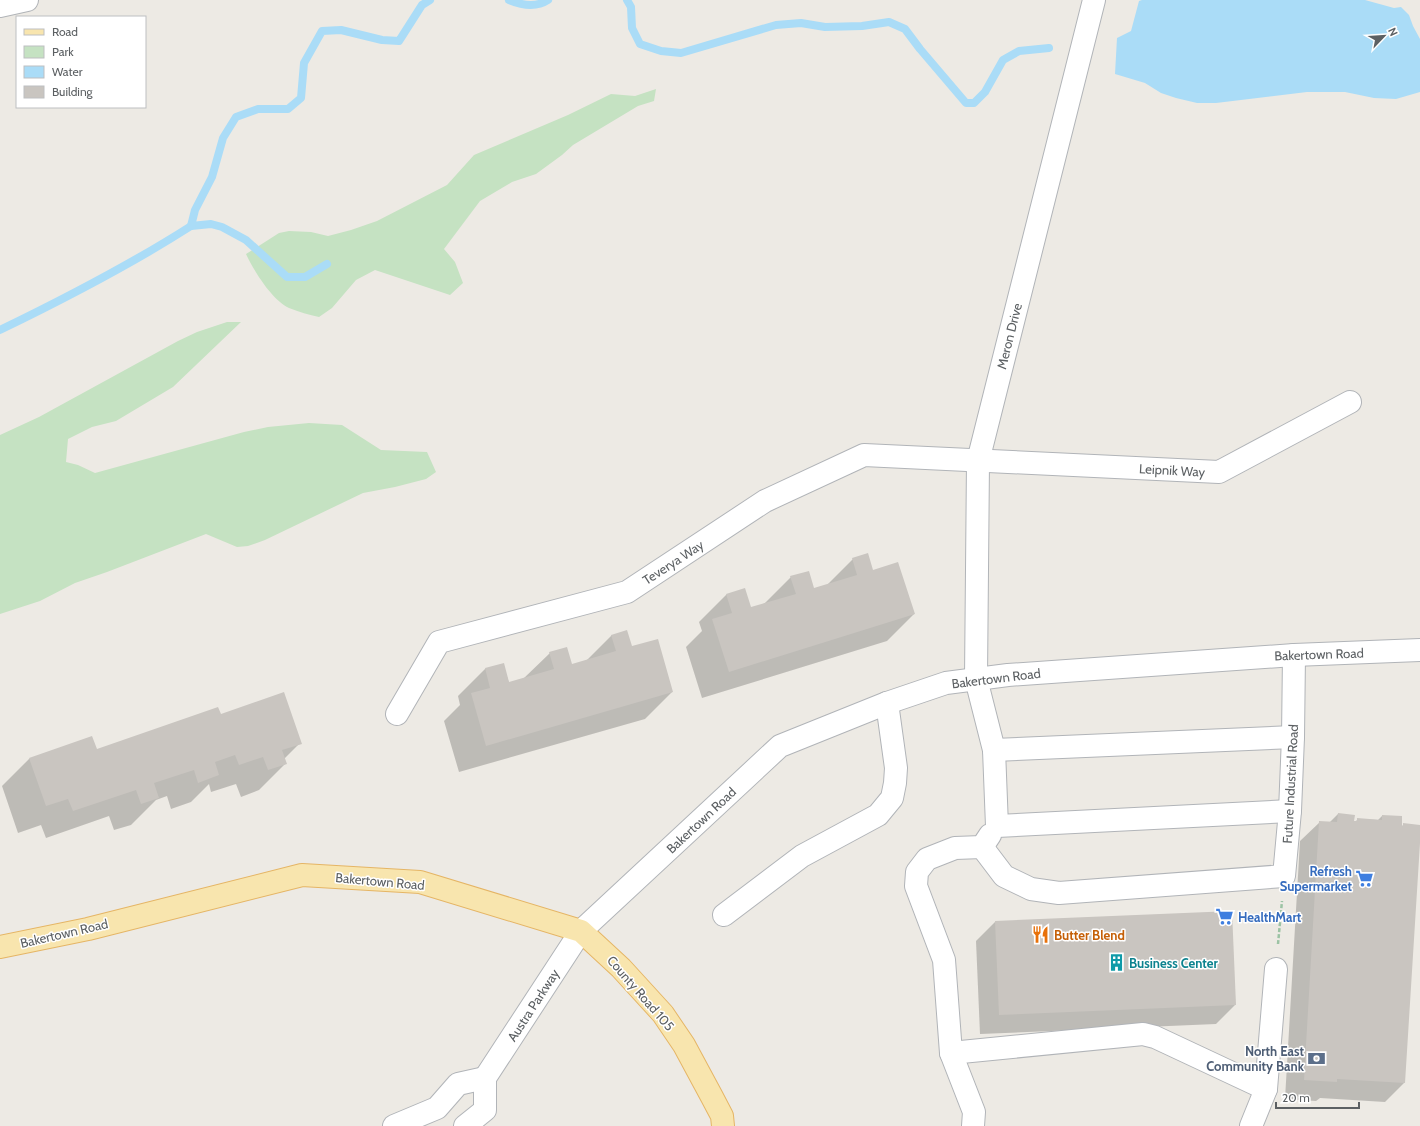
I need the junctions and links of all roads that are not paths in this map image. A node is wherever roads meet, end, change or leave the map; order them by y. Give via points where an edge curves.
1 (27, 0) edge
2 (1094, 0) edge
3 (0, 6) edge
4 (1350, 402) dead end
5 (978, 461) junction
6 (1420, 650) edge
7 (1294, 655) junction
8 (976, 679) junction
9 (887, 703) junction
10 (398, 714) dead end
11 (1293, 737) junction
12 (994, 750) junction
13 (1290, 811) junction
14 (997, 826) junction
15 (982, 847) junction
16 (724, 915) dead end
17 (581, 931) junction
18 (0, 948) edge
19 (1276, 970) road end
20 (952, 1053) junction
21 (485, 1078) junction
22 (1266, 1089) junction
23 (394, 1126) edge
24 (466, 1126) edge
25 (723, 1126) edge
26 (973, 1126) edge
27 (1251, 1126) edge

1 - 3 street
2 - 5 street, Meron Drive
4 - 5 street, Leipnik Way via 1219,472
5 - 8 street, Meron Drive
5 - 10 street, Teverya Way via 864,455 765,501 627,592 439,642
6 - 7 street, Bakertown Road
7 - 8 street, Bakertown Road via 1008,674
7 - 11 street, Future Industrial Road
8 - 9 street, Bakertown Road via 946,683
8 - 12 street, Meron Drive
9 - 16 street via 896,768 892,798 878,815 802,856
9 - 17 street, Bakertown Road via 780,746
11 - 12 street
11 - 13 street, Future Industrial Road
12 - 14 street, Meron Drive
13 - 14 street
13 - 15 street, Future Industrial Road via 1284,876 1059,893 1031,889 1004,876
14 - 15 street
15 - 20 street via 955,848 927,859 917,872 916,886 944,960
17 - 18 main road, Bakertown Road via 420,882 302,875
17 - 21 street, Austra Parkway
17 - 25 main road, County Road 105 via 621,968 663,1014 684,1045 722,1116
19 - 22 street
20 - 22 street via 1143,1034 1155,1037
20 - 26 street via 974,1112
21 - 23 street via 458,1084 437,1108
21 - 24 street via 485,1110
22 - 27 street

